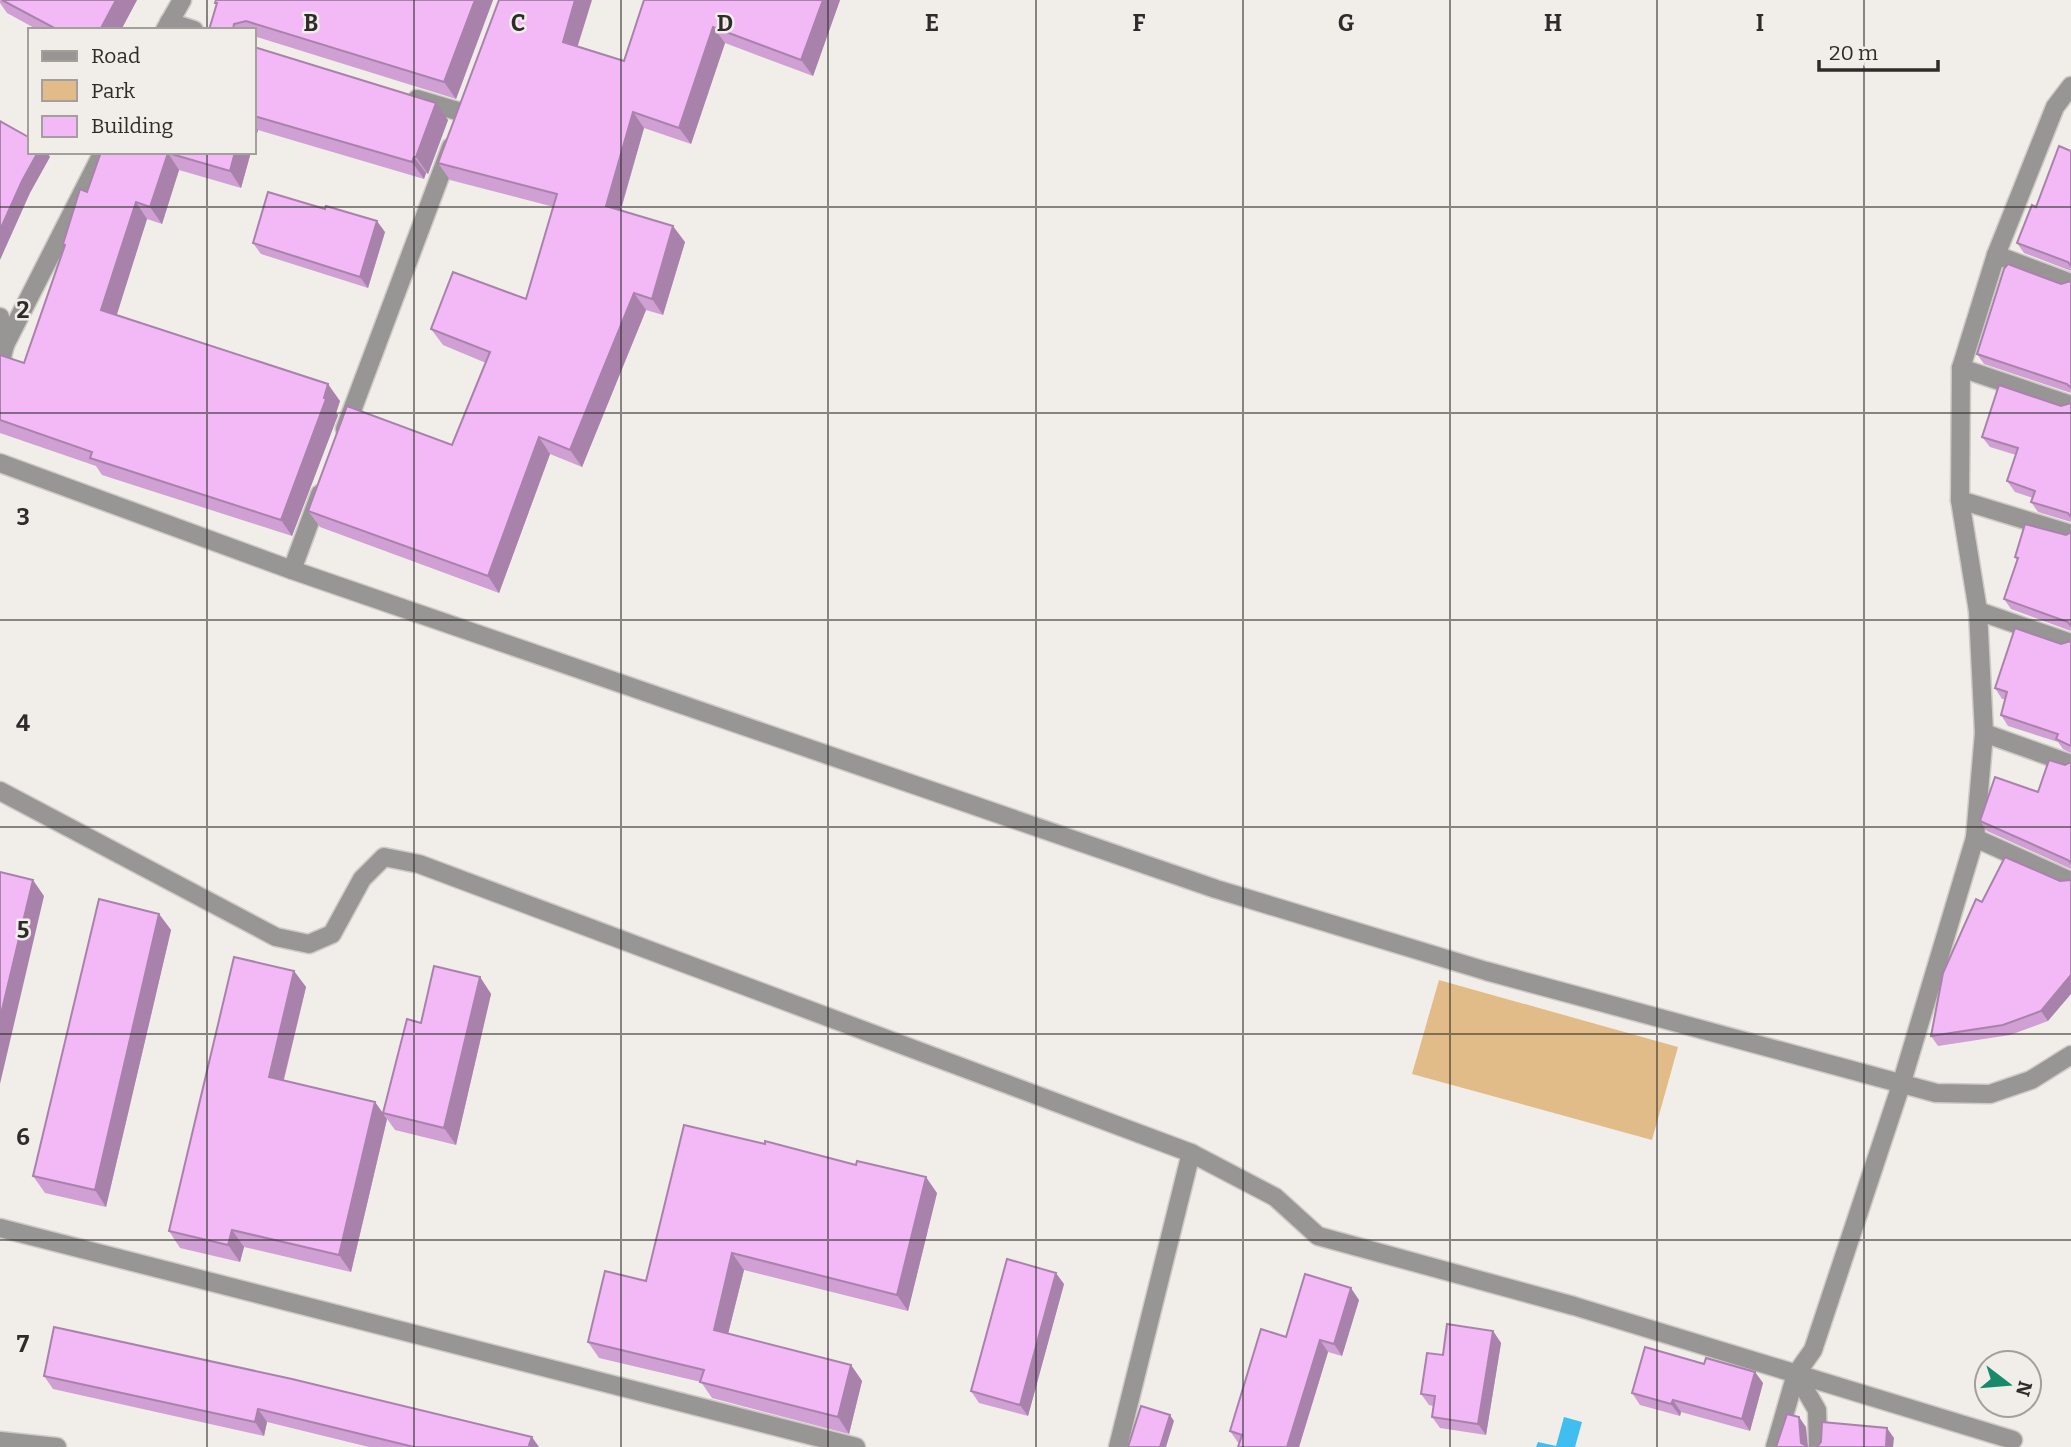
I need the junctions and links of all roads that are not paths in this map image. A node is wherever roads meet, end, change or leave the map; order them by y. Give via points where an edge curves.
1 (182, 0) edge
2 (167, 26) edge
3 (2071, 86) edge
4 (398, 93) edge
5 (102, 154) edge
6 (1996, 255) junction
7 (2071, 284) edge
8 (0, 317) edge
9 (5, 345) junction
10 (0, 365) edge
11 (1961, 368) junction
12 (2071, 405) edge
13 (341, 439) edge
14 (0, 463) edge
15 (326, 478) edge
16 (1960, 500) junction
17 (2071, 534) edge
18 (292, 570) junction
19 (1978, 611) junction
20 (2071, 642) edge
21 (1984, 733) junction
22 (2071, 764) edge
23 (0, 792) edge
24 (1975, 838) junction
25 (2071, 881) edge
26 (2071, 1055) edge
27 (1901, 1085) junction
28 (1191, 1153) junction
29 (0, 1228) edge
30 (1796, 1374) junction
31 (2013, 1440) dead end
32 (0, 1441) edge
33 (57, 1447) edge
34 (856, 1447) edge
35 (1118, 1447) edge
36 (1775, 1447) edge
37 (1818, 1447) edge

1 - 2 street
3 - 6 street via 2055,107
4 - 13 street via 466,107
5 - 9 street
6 - 7 street
6 - 11 street
8 - 9 street
9 - 10 street
11 - 12 street
11 - 16 street
14 - 18 street
15 - 18 street
16 - 17 street
16 - 19 street
18 - 27 street via 1216,889 1394,945
19 - 20 street
19 - 21 street
21 - 22 street
21 - 24 street
23 - 28 street via 276,937 309,944 332,934 362,879 384,857 419,864
24 - 25 street
24 - 27 street
26 - 27 street via 2031,1080 1990,1094 1936,1093
27 - 30 street via 1813,1350
28 - 30 street via 1275,1197 1318,1236 1574,1306
28 - 35 street
29 - 34 street
30 - 31 street
30 - 36 street
30 - 37 street via 1817,1410
32 - 33 street

